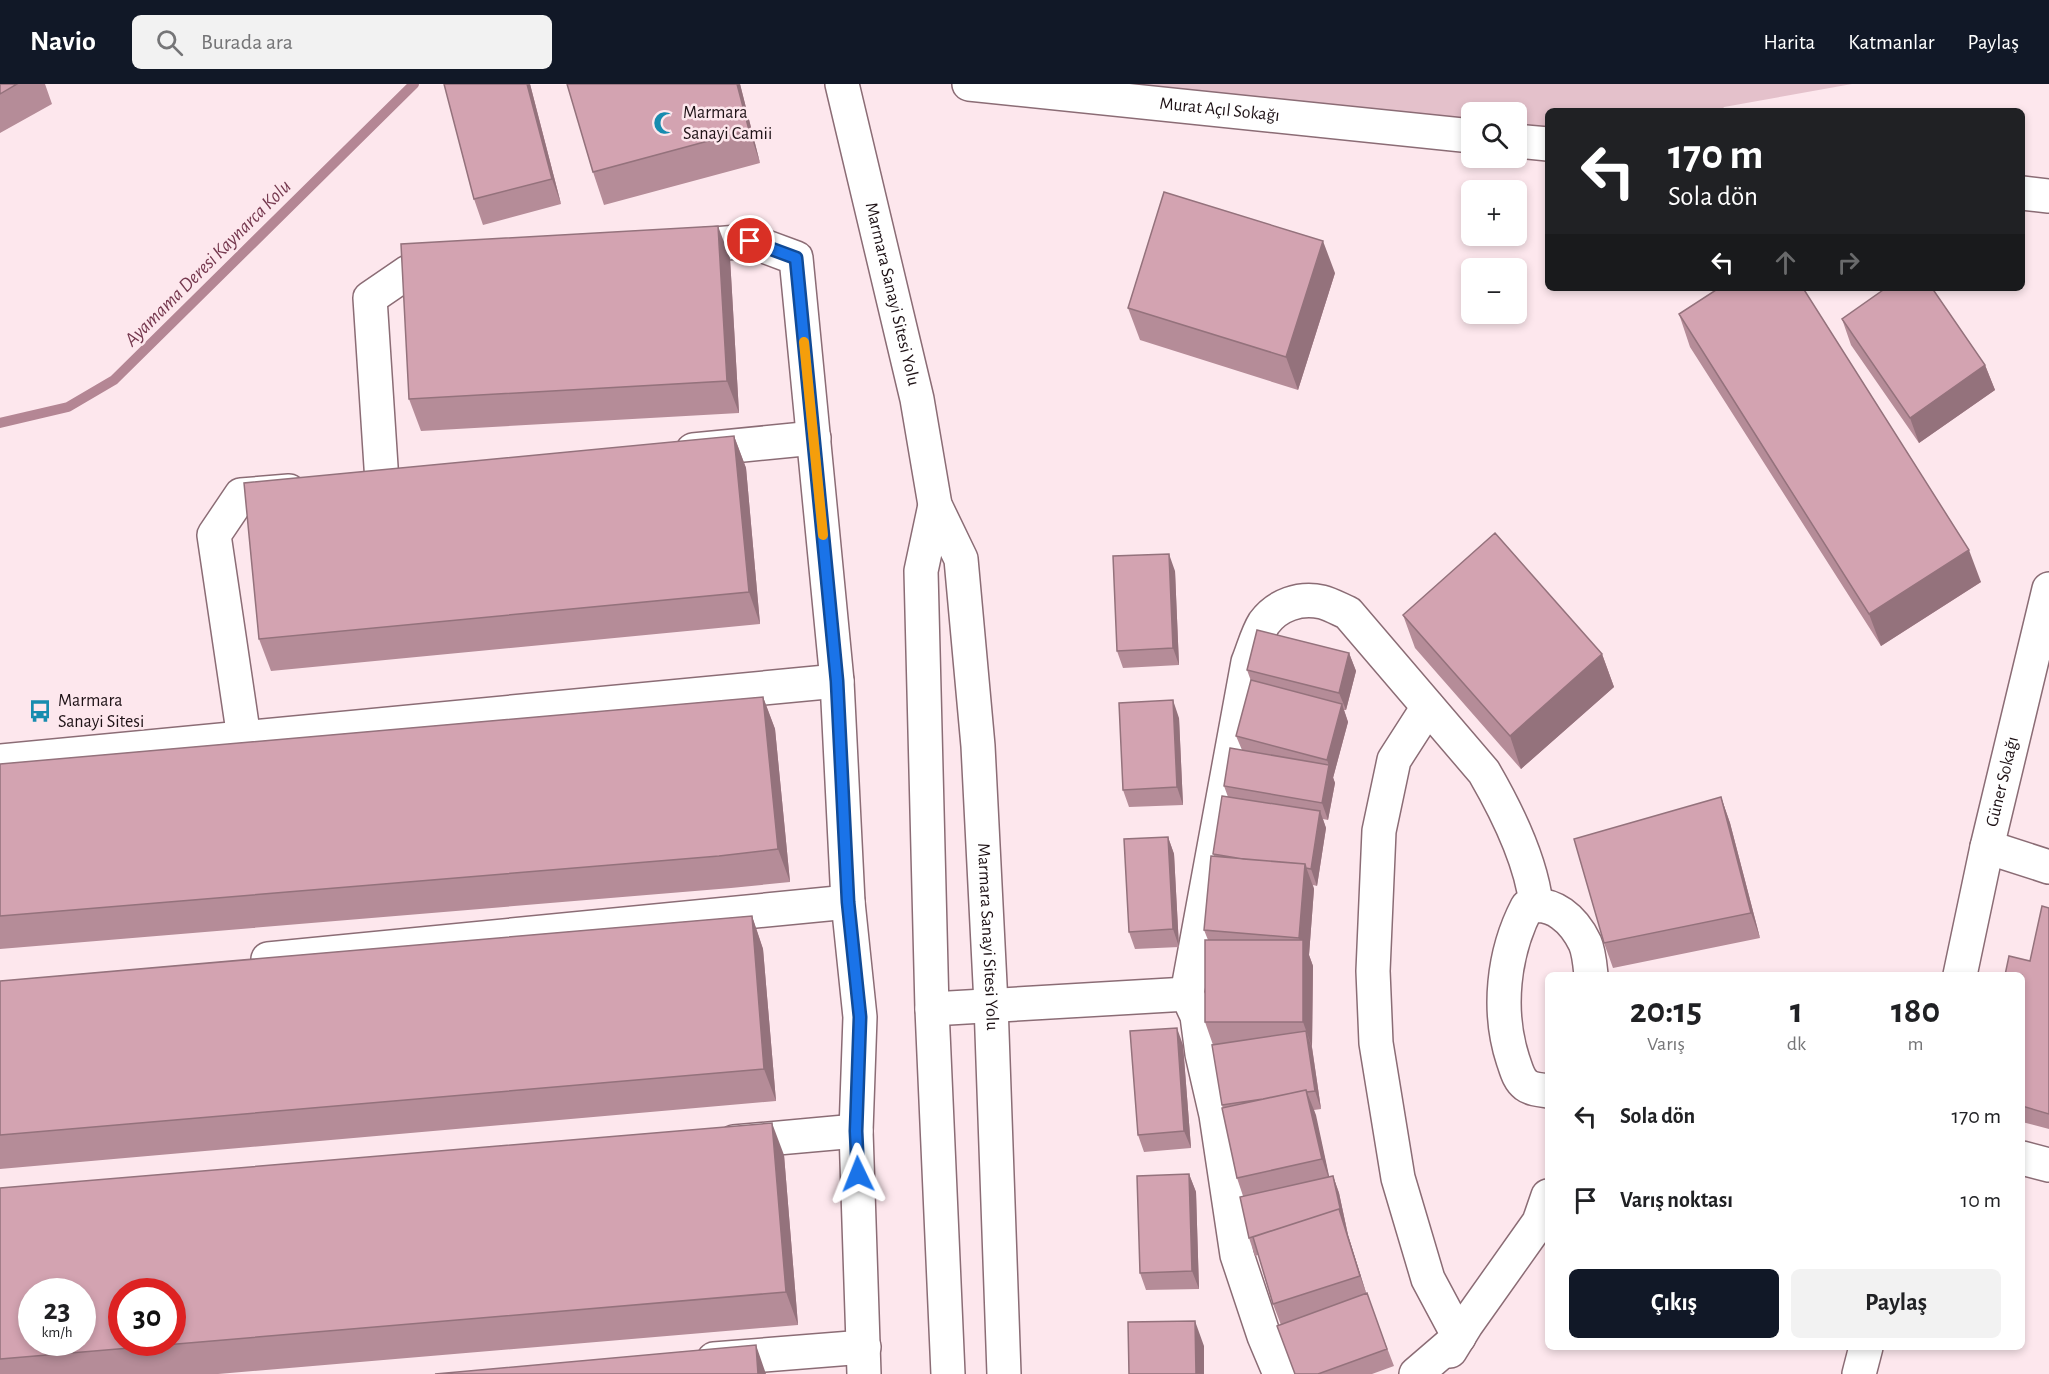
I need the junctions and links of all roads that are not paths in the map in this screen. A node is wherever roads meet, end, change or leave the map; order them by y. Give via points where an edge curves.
1 (842, 84) edge
2 (969, 84) edge
3 (1461, 135) edge
4 (1527, 142) edge
5 (1545, 144) edge
6 (2025, 193) edge
7 (2049, 196) edge
8 (655, 249) edge
9 (478, 266) edge
10 (814, 438) junction
11 (662, 453) edge
12 (935, 505) junction
13 (2049, 589) edge
14 (837, 681) junction
15 (1428, 707) junction
16 (243, 738) junction
17 (0, 761) edge
18 (1987, 847) junction
19 (2049, 867) edge
20 (848, 902) junction
21 (1536, 904) junction
22 (239, 962) edge
23 (1591, 972) edge
24 (1961, 972) edge
25 (1186, 994) junction
26 (991, 1004) junction
27 (932, 1009) junction
28 (1545, 1090) edge
29 (856, 1131) junction
30 (702, 1145) edge
31 (2025, 1159) edge
32 (2049, 1165) edge
33 (1545, 1205) edge
34 (1459, 1337) junction
35 (1865, 1350) edge
36 (864, 1360) edge
37 (685, 1361) edge
38 (948, 1374) edge
39 (1004, 1374) edge
40 (1280, 1374) edge
41 (1416, 1374) edge
42 (1435, 1374) edge
43 (1859, 1374) edge

1 - 12 street, Marmara Sanayi Sitesi Yolu via 917,399
2 - 3 street, Murat Açıl Sokağı
4 - 5 street
6 - 7 street
8 - 10 street via 750,241 796,258
9 - 16 street via 408,272 370,298 394,481 241,495 214,535
10 - 11 street
10 - 14 street
12 - 26 street, Marmara Sanayi Sitesi Yolu via 961,559 978,746
12 - 27 street, Marmara Sanayi Sitesi Yolu via 921,571
13 - 18 street, Güner Sokağı
14 - 16 street
14 - 20 street
15 - 21 street via 1484,772 1498,796 1526,860
15 - 25 street via 1348,613 1322,602 1299,601 1284,605 1263,624 1248,662
15 - 34 street via 1394,760 1378,831 1373,971 1376,1043 1398,1178 1428,1279
16 - 17 street
18 - 19 street
18 - 24 street, Güner Sokağı
20 - 22 street
20 - 29 street via 860,1017
21 - 23 street via 1554,908 1573,924 1586,944
21 - 28 street via 1527,907 1515,929 1504,988 1504,1019 1518,1075 1526,1084
25 - 26 street
25 - 40 street via 1197,1016 1237,1255
26 - 27 street
26 - 39 street, Marmara Sanayi Sitesi Yolu
27 - 38 street, Marmara Sanayi Sitesi Yolu
29 - 30 street
29 - 36 street
31 - 32 street
33 - 34 street via 1539,1222
34 - 41 street
34 - 42 street
35 - 43 street
36 - 37 street

